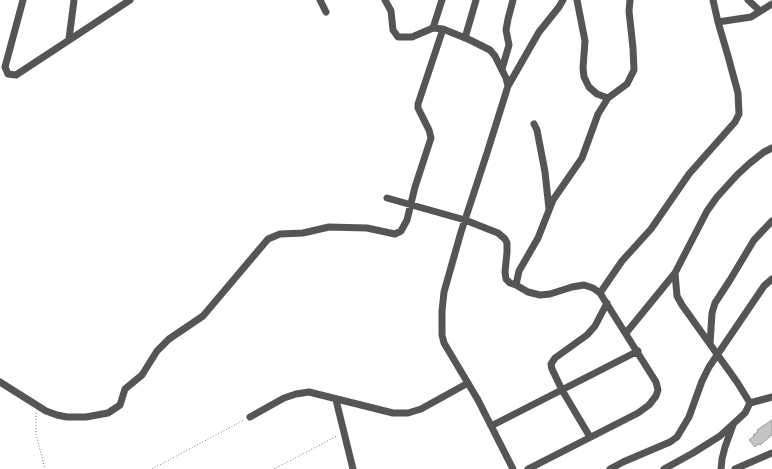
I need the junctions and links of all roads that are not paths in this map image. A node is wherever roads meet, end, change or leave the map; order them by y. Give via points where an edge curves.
1 (23, 0) edge
2 (74, 0) edge
3 (129, 0) edge
4 (320, 0) edge
5 (385, 0) edge
6 (393, 0) edge
7 (442, 0) edge
8 (476, 0) edge
9 (513, 0) edge
10 (563, 0) edge
11 (577, 0) edge
12 (630, 0) edge
13 (713, 0) edge
14 (748, 0) edge
15 (772, 4) edge
16 (391, 11) junction
17 (760, 11) junction
18 (326, 12) dead end
19 (718, 22) junction
20 (434, 28) junction
21 (443, 29) junction
22 (465, 38) junction
23 (69, 39) junction
24 (502, 69) junction
25 (508, 86) junction
26 (608, 98) junction
27 (534, 124) dead end
28 (772, 148) edge
29 (387, 198) dead end
30 (411, 204) junction
31 (549, 210) junction
32 (465, 220) junction
33 (772, 221) edge
34 (675, 273) junction
35 (772, 279) edge
36 (516, 284) junction
37 (600, 293) junction
38 (606, 303) junction
39 (626, 333) junction
40 (710, 344) junction
41 (638, 351) junction
42 (717, 354) junction
43 (0, 382) edge
44 (468, 383) junction
45 (562, 390) junction
46 (772, 397) edge
47 (336, 400) junction
48 (750, 404) junction
49 (250, 417) road end
50 (733, 424) junction
51 (491, 426) junction
52 (590, 437) junction
53 (772, 453) edge
54 (352, 469) edge
55 (513, 469) edge
56 (528, 469) edge
57 (610, 469) edge
58 (664, 469) edge
59 (721, 469) edge
60 (735, 469) edge

1 - 23 street via 5,67 8,74 16,75 24,71
2 - 23 street
3 - 23 street
4 - 18 street
5 - 16 street
6 - 16 street
7 - 20 street
8 - 22 street
9 - 24 street via 506,30 509,45
10 - 25 street via 539,32
11 - 26 street via 585,41 584,77 589,87
12 - 26 street via 634,70 627,84
13 - 19 street
14 - 17 street
15 - 17 street
16 - 20 street via 393,30 398,37 412,37
17 - 19 street via 751,17
19 - 37 street via 738,93 739,114 735,122 689,174 651,229 622,261
20 - 21 street
21 - 22 street
21 - 30 street via 418,104 431,138
22 - 24 street via 490,50
24 - 25 street
25 - 32 street
26 - 31 street via 598,114 582,158 559,190
27 - 31 street via 545,172
28 - 34 street via 750,163 717,197
29 - 30 street
30 - 32 street
30 - 43 street via 407,220 401,231 395,234 367,228 329,227 303,233 280,234 268,239 203,316 169,339 157,351 142,375 125,389 120,404 114,409 96,416 76,418 57,415 46,411
31 - 36 street via 538,238 519,271
32 - 36 street via 505,238 506,279
32 - 44 street via 444,292 442,330 444,343
33 - 40 street via 754,240 715,303
34 - 39 street
34 - 40 street via 677,296
35 - 42 street via 764,286
36 - 37 street via 528,292 540,295 584,285
37 - 38 street
38 - 39 street
38 - 45 street via 591,331 555,358 552,369
39 - 41 street
40 - 42 street
41 - 45 street
41 - 52 street via 656,382 656,396 638,413
42 - 48 street
42 - 57 street via 702,381 689,417 677,437
44 - 47 street via 421,409 408,413 393,413
44 - 51 street
45 - 51 street
45 - 52 street
46 - 48 street
47 - 49 street via 309,392 296,394
47 - 54 street
48 - 50 street via 745,413
50 - 58 street via 705,446
50 - 59 street
51 - 55 street
52 - 56 street
53 - 60 street

